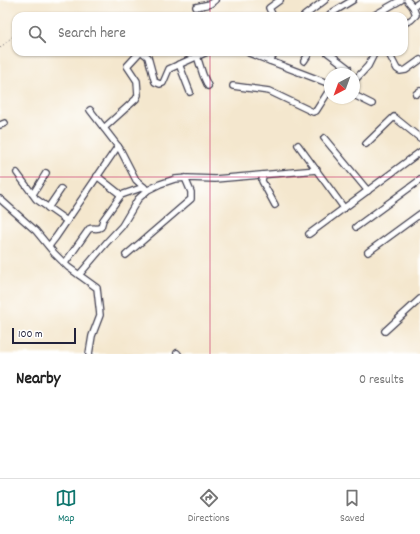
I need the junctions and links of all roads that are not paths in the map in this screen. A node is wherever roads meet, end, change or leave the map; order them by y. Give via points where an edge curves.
1 (215, 0) edge
2 (280, 0) edge
3 (325, 0) edge
4 (352, 0) edge
5 (400, 0) edge
6 (407, 0) edge
7 (420, 2) edge
8 (413, 7) junction
9 (196, 8) dead end
10 (271, 12) edge
11 (309, 12) edge
12 (333, 12) edge
13 (380, 12) edge
14 (408, 20) edge
15 (137, 56) edge
16 (146, 56) edge
17 (195, 56) edge
18 (199, 56) edge
19 (256, 56) edge
20 (273, 56) edge
21 (307, 56) edge
22 (333, 56) edge
23 (373, 56) edge
24 (390, 56) edge
25 (420, 60) edge
26 (270, 61) junction
27 (304, 61) dead end
28 (179, 64) junction
29 (348, 68) dead end
30 (360, 75) edge
31 (324, 82) edge
32 (208, 86) dead end
33 (233, 86) dead end
34 (190, 92) dead end
35 (324, 98) edge
36 (360, 98) edge
37 (372, 104) dead end
38 (90, 110) dead end
39 (104, 128) junction
40 (324, 138) dead end
41 (420, 138) edge
42 (366, 144) dead end
43 (298, 145) dead end
44 (118, 146) junction
45 (420, 152) edge
46 (316, 170) junction
47 (17, 173) dead end
48 (46, 173) dead end
49 (263, 175) junction
50 (98, 176) junction
51 (185, 178) junction
52 (420, 180) edge
53 (146, 188) junction
54 (61, 189) dead end
55 (368, 191) junction
56 (33, 194) junction
57 (121, 195) junction
58 (0, 199) edge
59 (275, 205) dead end
60 (48, 208) junction
61 (344, 208) junction
62 (420, 214) edge
63 (67, 221) junction
64 (356, 227) dead end
65 (309, 234) dead end
66 (49, 246) junction
67 (368, 252) dead end
68 (126, 255) dead end
69 (65, 263) junction
70 (79, 275) junction
71 (420, 299) edge
72 (385, 331) dead end
73 (89, 354) edge

1 - 9 street
2 - 10 street via 269,8
3 - 11 street
4 - 12 street
5 - 13 street
6 - 8 street
7 - 8 street
8 - 14 street via 416,15
15 - 39 street via 127,66 137,81 138,95
16 - 28 street via 158,84 163,82 169,69
17 - 28 street
18 - 32 street
19 - 26 street
20 - 26 street
21 - 27 street
22 - 29 street
23 - 30 street
24 - 25 street via 400,71 406,70
26 - 31 street
28 - 34 street
33 - 35 street via 269,91 313,112
36 - 37 street
38 - 39 street
39 - 44 street
40 - 55 street
41 - 42 street via 394,117
43 - 46 street
44 - 50 street
44 - 53 street via 136,180
45 - 55 street
46 - 49 street
46 - 61 street
47 - 56 street
48 - 56 street
49 - 51 street via 215,179
49 - 59 street via 262,181
50 - 57 street
50 - 63 street
51 - 53 street
51 - 68 street via 191,199
52 - 64 street
53 - 57 street
53 - 70 street via 122,226
54 - 60 street
55 - 61 street
56 - 60 street
57 - 69 street via 103,220 101,227 89,229
58 - 66 street
60 - 63 street
61 - 65 street
62 - 67 street
63 - 66 street
66 - 69 street
69 - 70 street
70 - 73 street via 94,285 98,292 100,315
71 - 72 street

